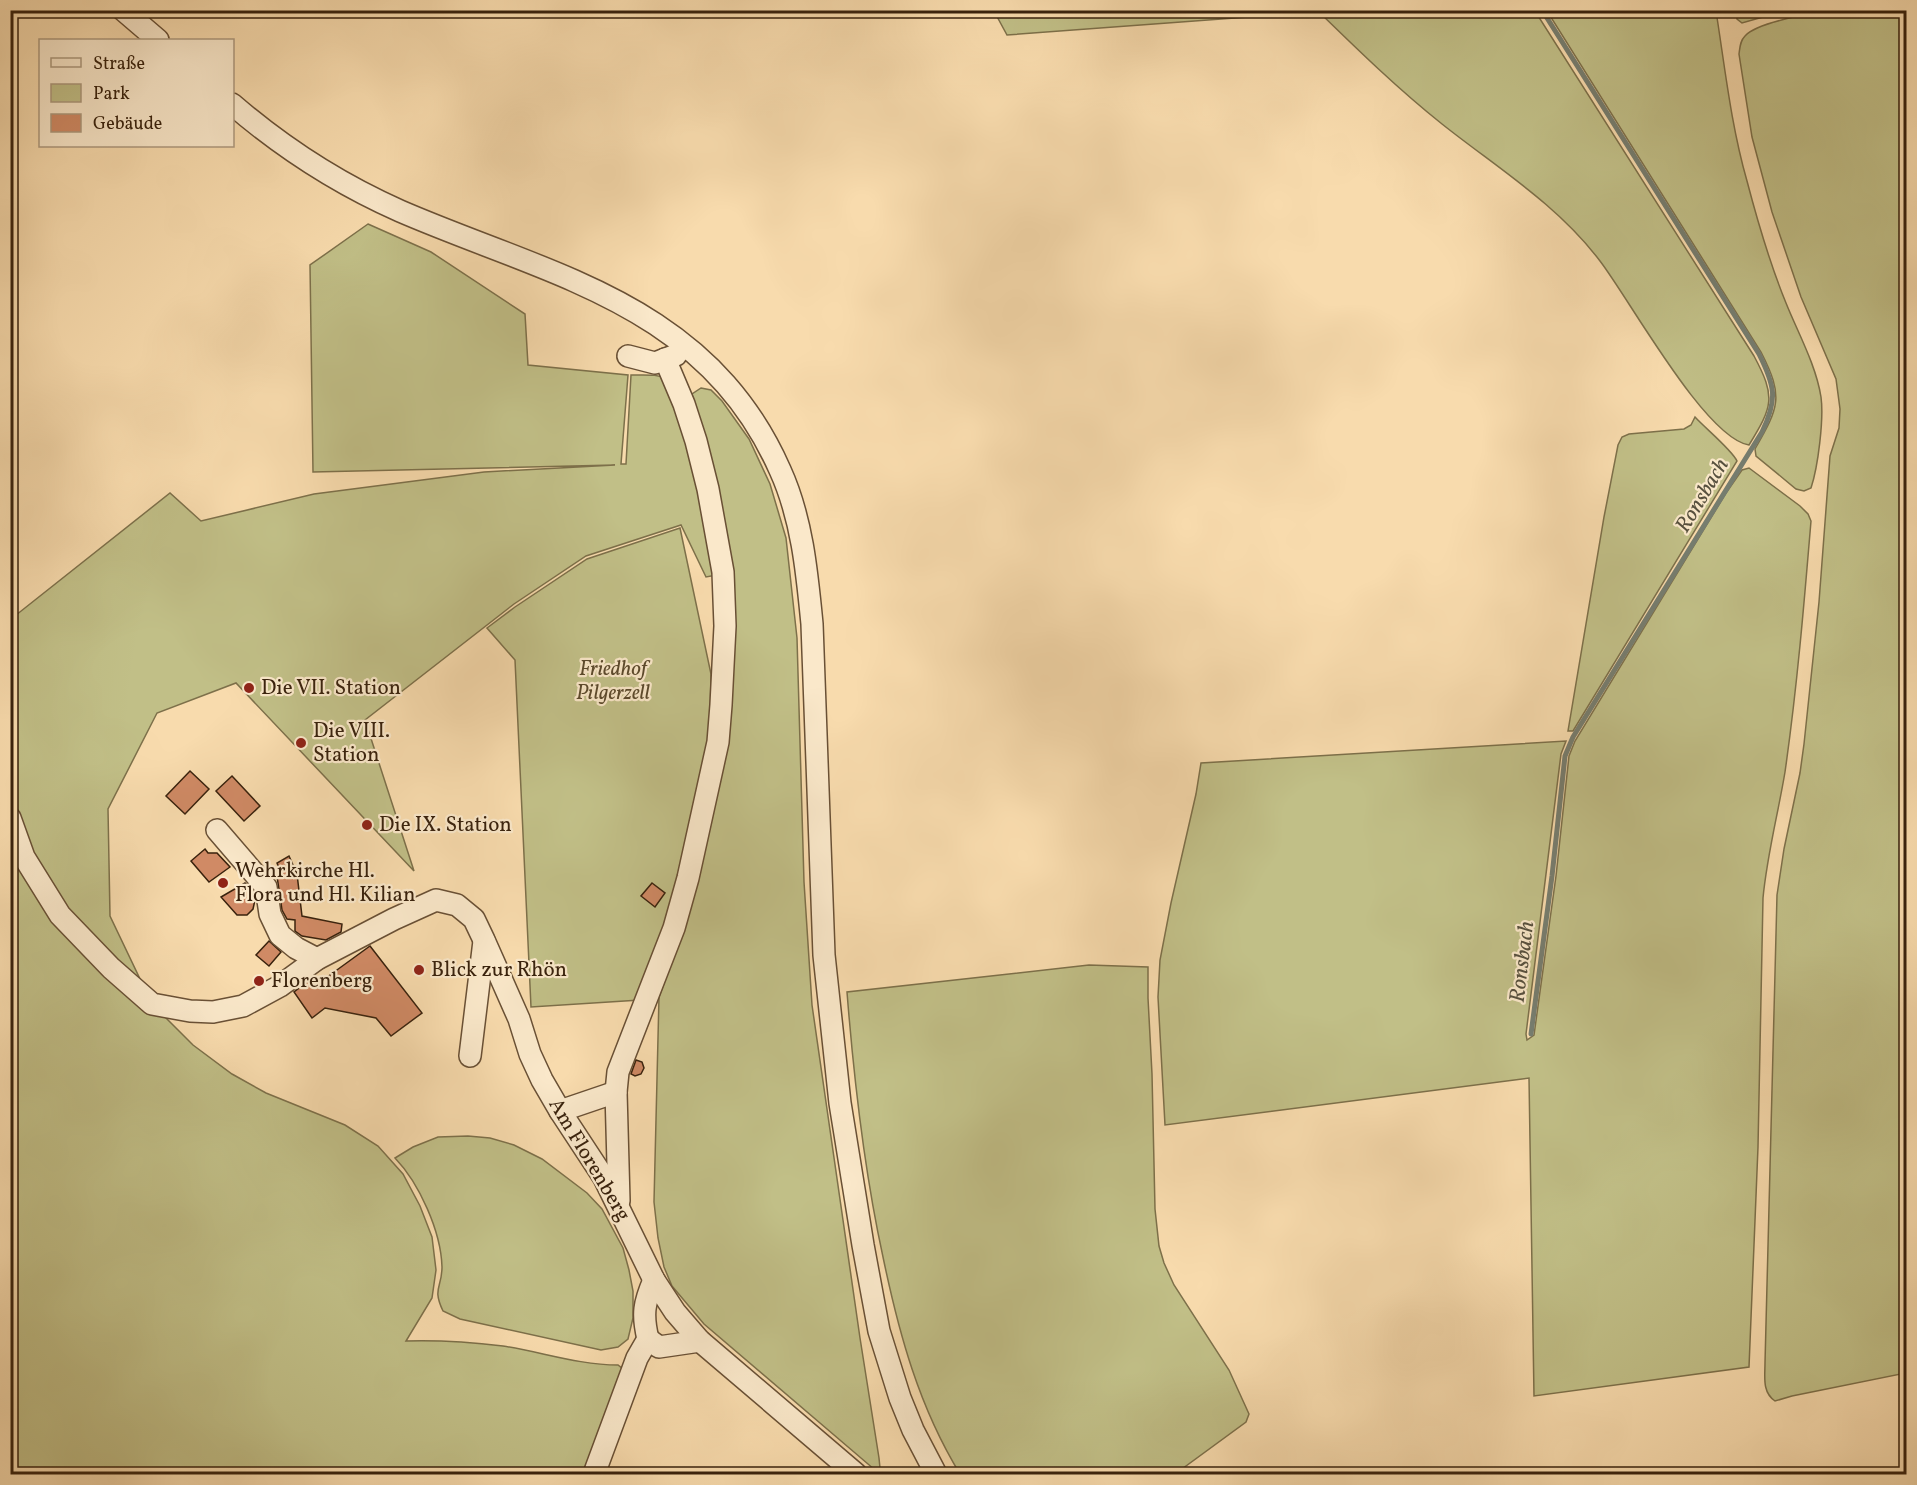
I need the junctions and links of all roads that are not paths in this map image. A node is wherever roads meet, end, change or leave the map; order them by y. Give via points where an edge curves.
1 (123, 10) edge
2 (157, 39) edge
3 (234, 106) edge
4 (684, 343) junction
5 (628, 356) dead end
6 (666, 359) junction
7 (10, 818) edge
8 (217, 830) dead end
9 (484, 940) junction
10 (317, 959) junction
11 (470, 1056) dead end
12 (615, 1092) junction
13 (560, 1111) junction
14 (619, 1206) junction
15 (654, 1280) junction
16 (648, 1339) junction
17 (700, 1341) junction
18 (594, 1474) edge
19 (856, 1474) edge
20 (936, 1474) edge

1 - 2 street
3 - 4 street via 256,125 347,185 399,211 602,293
4 - 6 street via 677,354
4 - 20 street via 717,373 748,412 781,471 797,522 812,624 824,955 840,1103 879,1331 900,1398
5 - 6 street via 654,363
6 - 12 street via 696,441 723,572 725,626 720,714 718,742 688,878 674,928 618,1072
7 - 10 street, Am Florenberg via 24,857 60,915 152,1004 213,1012 243,1006
8 - 10 street via 266,886 270,914 280,935
9 - 10 street, Am Florenberg via 474,920 457,905 436,900
9 - 11 street
9 - 13 street, Am Florenberg via 530,1054
12 - 13 street
12 - 14 street
13 - 14 street, Am Florenberg
14 - 15 street, Am Florenberg
15 - 16 street via 643,1319
15 - 17 street, Am Florenberg
16 - 17 street via 659,1347
16 - 18 street
17 - 19 street, Am Florenberg

